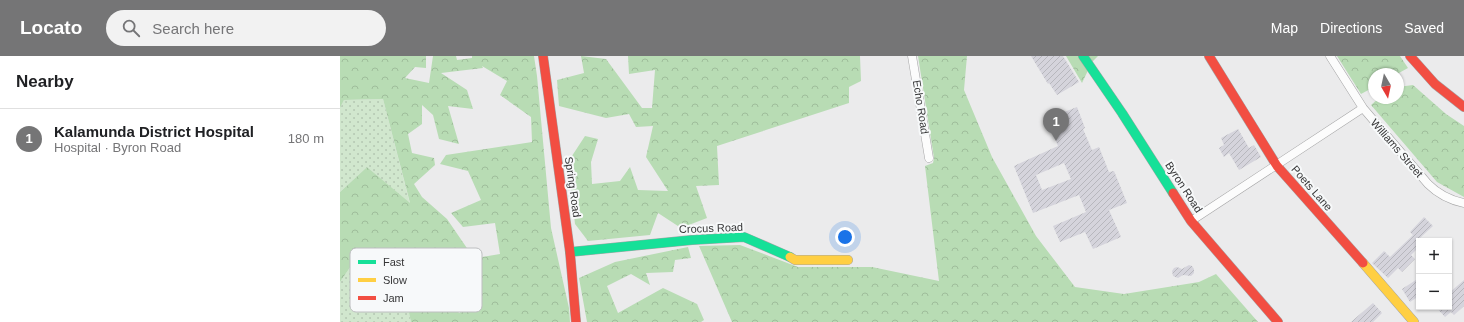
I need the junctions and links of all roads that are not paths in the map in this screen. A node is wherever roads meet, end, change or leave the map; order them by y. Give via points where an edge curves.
1 (543, 56) edge
2 (912, 56) edge
3 (1083, 56) edge
4 (1209, 56) edge
5 (1330, 56) edge
6 (1410, 56) edge
7 (1464, 107) edge
8 (1363, 108) junction
9 (929, 158) dead end
10 (1277, 166) junction
11 (1464, 203) edge
12 (1191, 222) junction
13 (570, 252) junction
14 (848, 260) dead end
15 (576, 322) edge
16 (1278, 322) edge
17 (1414, 322) edge

1 - 13 street, Spring Road
2 - 9 street, Echo Road
3 - 12 street, Byron Road
4 - 10 street, Poets Lane
5 - 8 street, Williams Street
6 - 7 street via 1432,81
8 - 10 street
8 - 11 street, Williams Street via 1434,190 1445,197
10 - 12 street
10 - 17 street, Poets Lane
12 - 16 street, Byron Road
13 - 14 street, Crocus Road via 744,237 795,260
13 - 15 street, Spring Road

